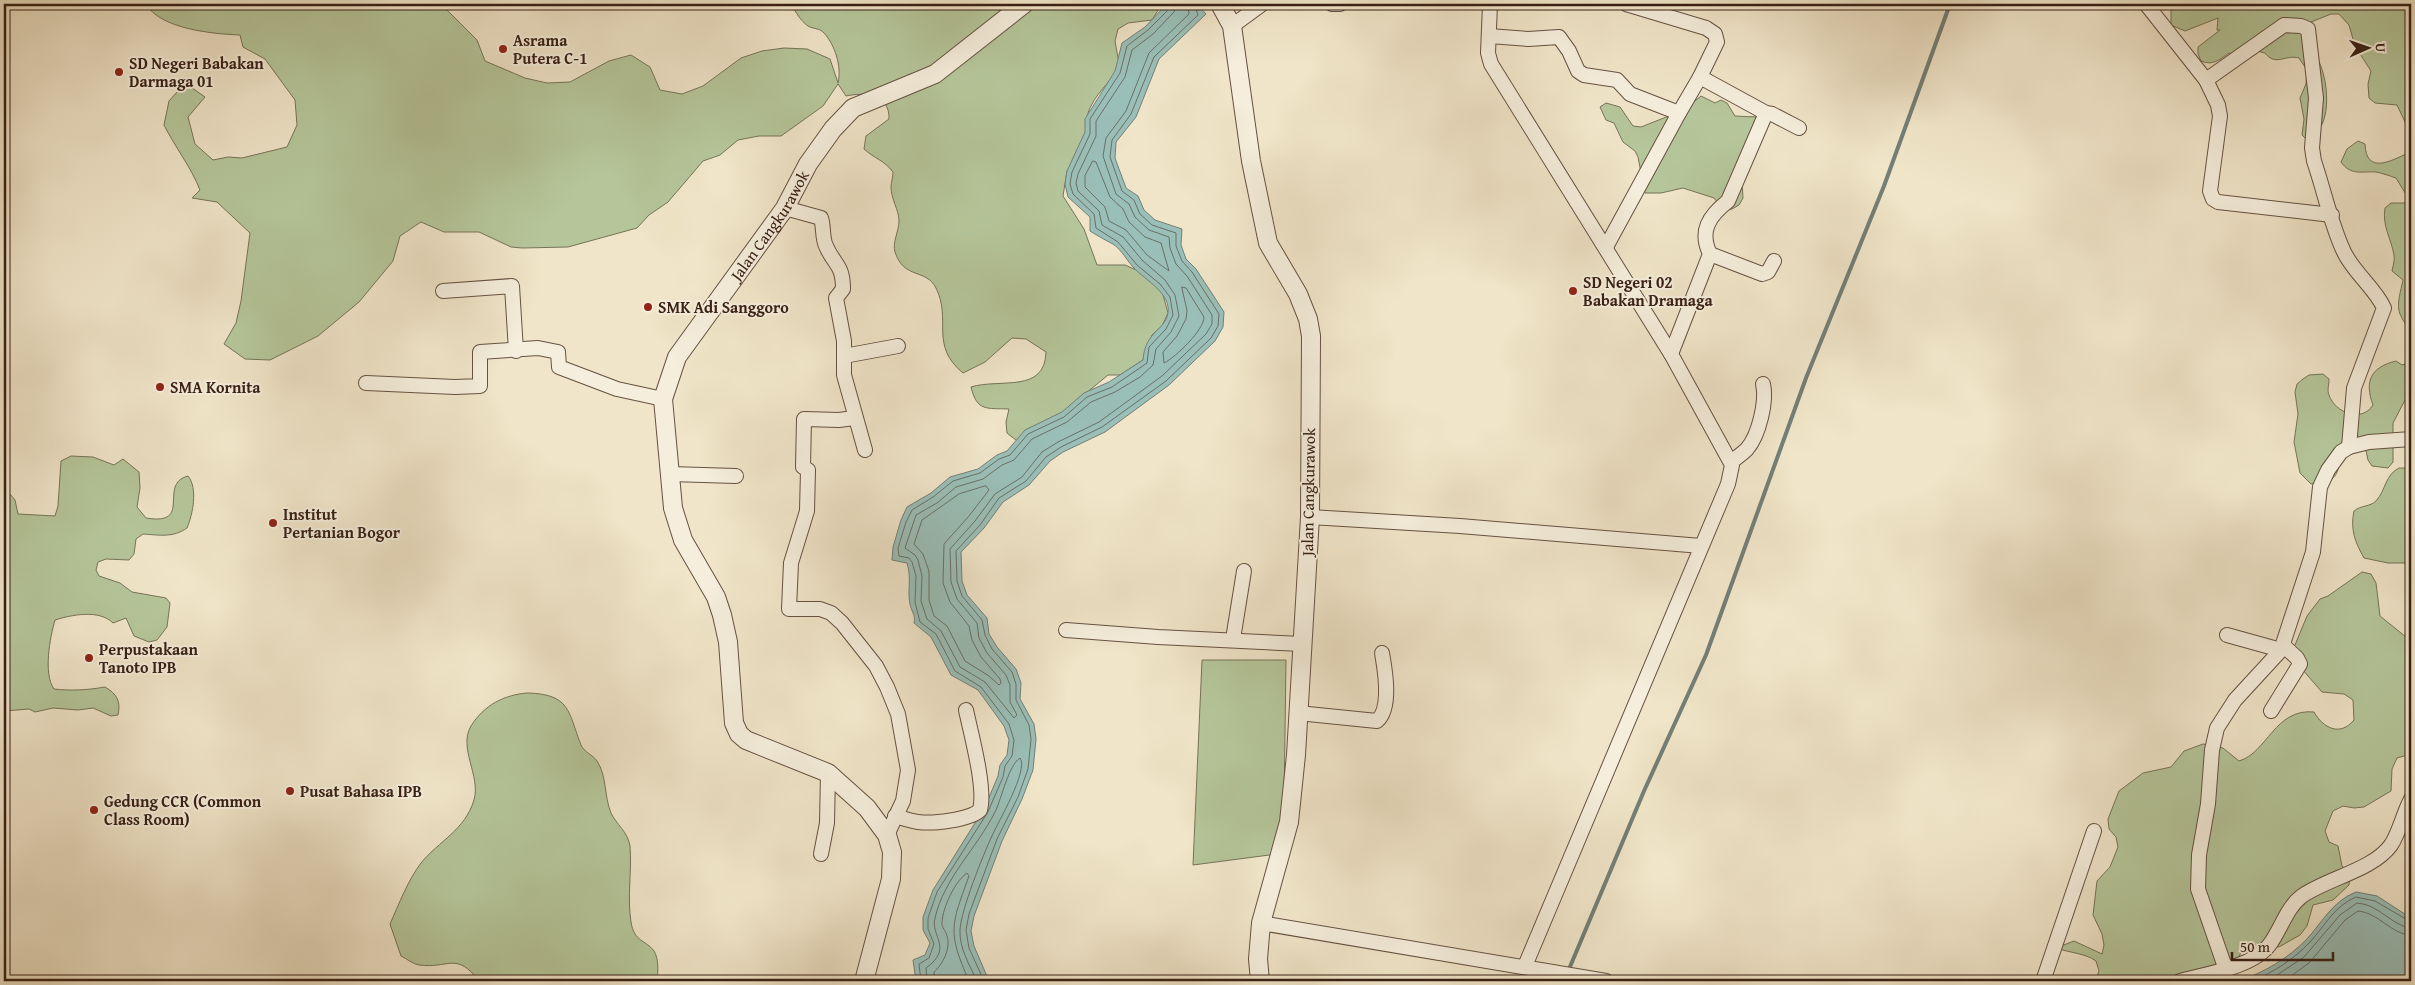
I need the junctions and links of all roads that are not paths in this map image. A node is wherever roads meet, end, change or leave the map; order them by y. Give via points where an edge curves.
1 (1024, 4) edge
2 (1262, 4) edge
3 (1332, 4) edge
4 (1340, 4) edge
5 (1490, 4) edge
6 (1626, 4) edge
7 (2146, 4) edge
8 (1226, 14) edge
9 (1489, 36) junction
10 (1700, 78) junction
11 (2206, 80) junction
12 (1678, 112) junction
13 (1766, 113) junction
14 (1799, 128) dead end
15 (785, 208) junction
16 (2332, 214) junction
17 (1606, 247) junction
18 (1710, 254) junction
19 (1774, 261) dead end
20 (443, 290) dead end
21 (898, 346) dead end
22 (516, 350) junction
23 (1671, 354) junction
24 (844, 356) junction
25 (366, 383) dead end
26 (1763, 384) dead end
27 (663, 398) junction
28 (854, 418) junction
29 (2411, 439) edge
30 (2349, 447) junction
31 (865, 450) dead end
32 (1731, 462) junction
33 (670, 474) junction
34 (736, 476) dead end
35 (1310, 517) junction
36 (1701, 546) junction
37 (1244, 571) dead end
38 (1066, 630) dead end
39 (2227, 635) dead end
40 (1233, 639) junction
41 (1301, 644) junction
42 (2282, 647) junction
43 (1382, 653) dead end
44 (966, 710) dead end
45 (2271, 711) dead end
46 (1298, 713) junction
47 (828, 773) junction
48 (2411, 799) edge
49 (895, 816) junction
50 (2406, 825) edge
51 (2094, 831) dead end
52 (887, 835) junction
53 (821, 854) dead end
54 (1261, 923) junction
55 (1525, 966) junction
56 (2226, 970) junction
57 (864, 981) edge
58 (1260, 981) edge
59 (1606, 981) edge
60 (2043, 981) edge
61 (2180, 981) edge

1 - 15 street, Jalan Cangkurawok via 935,74 853,108 812,158
2 - 8 street
3 - 4 street
5 - 9 street
6 - 10 street via 1706,28 1714,34 1717,42
7 - 11 street
8 - 35 street, Jalan Cangkurawok via 1268,243 1287,273 1308,319 1311,349
9 - 12 street via 1558,37 1578,71 1584,75 1617,80 1630,94
9 - 17 street via 1490,58 1498,77
10 - 12 street
10 - 13 street
11 - 16 street via 2220,116 2210,191 2213,199
11 - 16 street via 2284,26 2308,29 2316,98 2312,148
12 - 17 street
13 - 14 street
13 - 18 street via 1728,201 1718,209 1707,227 1704,242
15 - 24 street via 821,218 825,245 843,276 843,289 836,298
15 - 27 street, Jalan Cangkurawok via 677,357
16 - 30 street via 2344,252 2384,308 2354,388
17 - 23 street
18 - 19 street via 1762,274 1768,272
18 - 23 street
20 - 22 street via 512,286
21 - 24 street
22 - 25 street via 480,352 480,386
22 - 27 street via 538,348 558,352 559,367 616,389
23 - 32 street
24 - 28 street via 844,375
26 - 32 street via 1765,400 1751,441 1748,448
27 - 33 street, Jalan Cangkurawok
28 - 31 street via 863,436
28 - 49 street via 804,419 802,458 803,467 808,470 807,511 791,563 789,609 820,609 831,613 876,666 887,687 898,714 908,770 903,801
29 - 30 street
30 - 42 street via 2341,452 2320,487 2313,552
32 - 36 street via 1728,484
33 - 34 street
33 - 47 street, Jalan Cangkurawok via 678,528 716,596 722,615 728,642 734,722 739,734 755,745
35 - 36 street
35 - 41 street, Jalan Cangkurawok
36 - 55 street
37 - 40 street
38 - 40 street
39 - 42 street
40 - 41 street
41 - 46 street, Jalan Cangkurawok
42 - 45 street via 2300,664
42 - 56 street via 2224,716 2217,728 2212,750 2198,889
43 - 46 street via 1386,693 1380,719
44 - 49 street via 976,758 980,810 971,816 930,822
46 - 54 street, Jalan Cangkurawok via 1289,822
47 - 52 street, Jalan Cangkurawok via 867,808
47 - 53 street via 828,808
48 - 50 street
49 - 52 street
50 - 56 street via 2381,856 2295,902 2269,946 2258,956
51 - 60 street
52 - 57 street, Jalan Cangkurawok via 892,852 891,879
54 - 55 street
54 - 58 street, Jalan Cangkurawok
55 - 59 street
56 - 61 street

